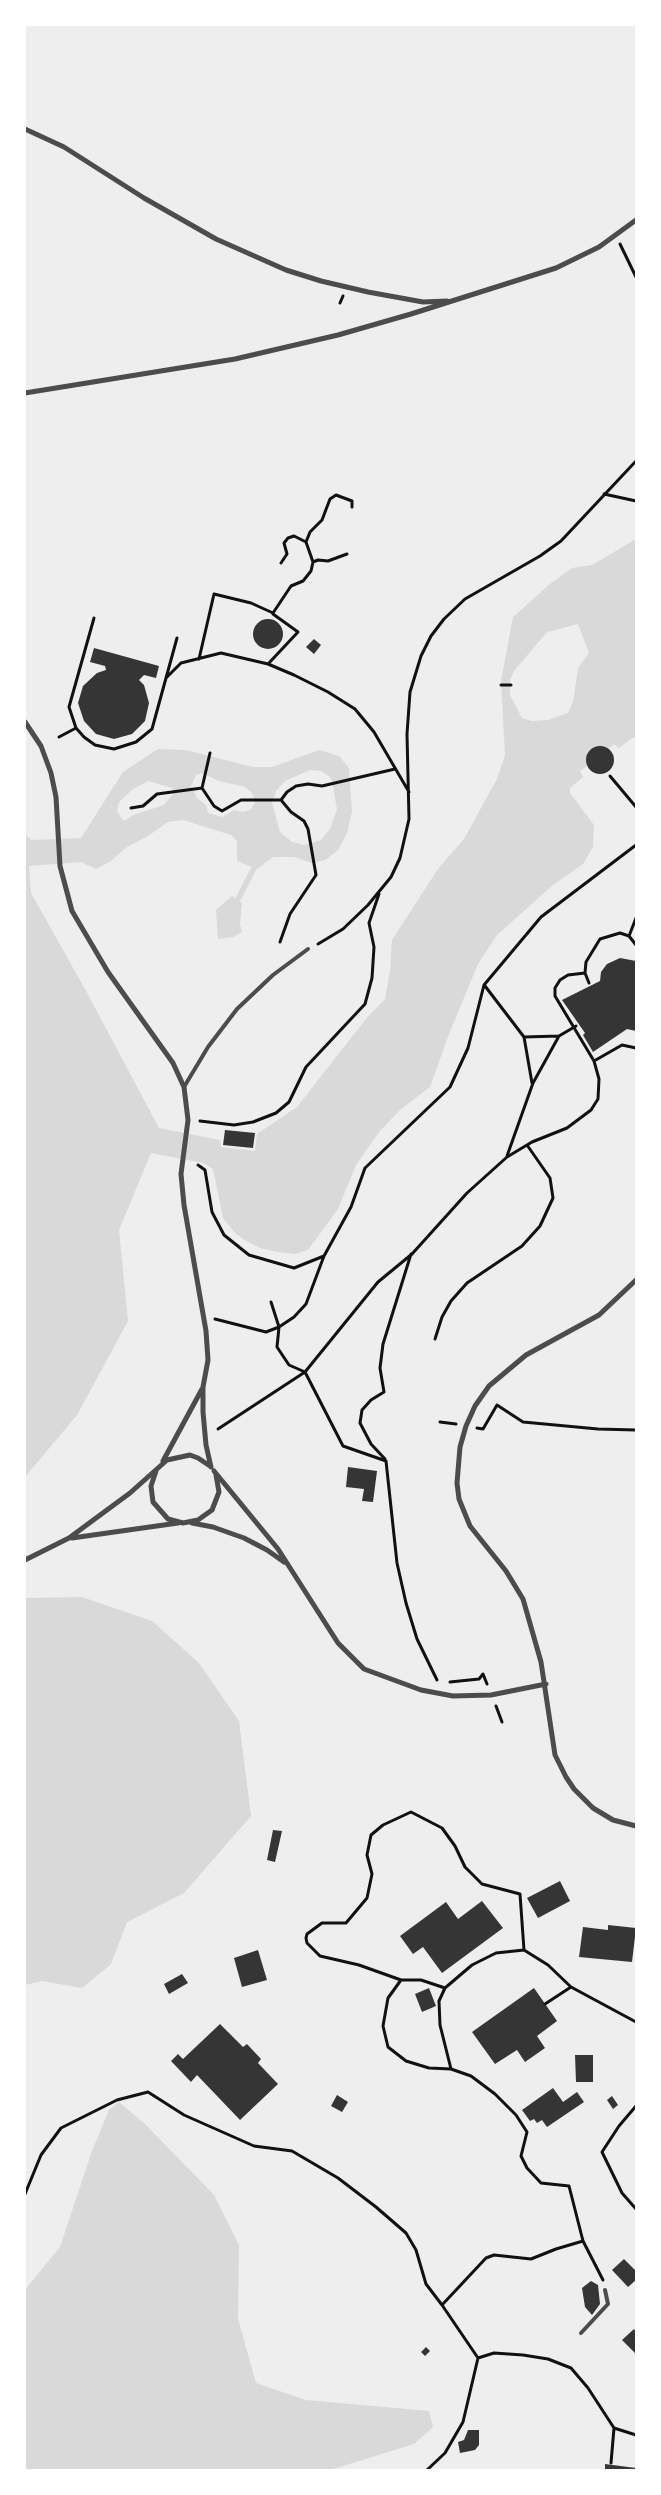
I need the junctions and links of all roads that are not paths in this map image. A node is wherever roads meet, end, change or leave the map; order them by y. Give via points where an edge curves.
1 (25, 129) edge
2 (636, 220) edge
3 (460, 300) junction
4 (25, 393) edge
5 (25, 722) edge
6 (308, 949) road end
7 (184, 1087) junction
8 (636, 1280) edge
9 (204, 1387) junction
10 (161, 1464) junction
11 (212, 1469) junction
12 (156, 1471) junction
13 (190, 1522) junction
14 (183, 1523) junction
15 (69, 1538) junction
16 (25, 1560) edge
17 (290, 1568) junction
18 (546, 1684) junction
19 (636, 1826) edge
20 (605, 2290) road end
21 (581, 2333) dead end

1 - 3 street via 64,147 216,239 286,270 345,288 411,300
2 - 3 street via 614,237 556,268
3 - 4 street via 235,359
5 - 7 street via 41,746 51,773 56,797 60,866 67,898 78,923 119,989 170,1057
6 - 7 lane via 237,1009 208,1047
7 - 9 street via 188,1110 181,1174 204,1315 208,1353
8 - 18 street via 599,1315 526,1355 500,1376 482,1395 466,1426 457,1466 459,1499 470,1526 511,1578 523,1599
9 - 10 street
9 - 11 street via 204,1424
10 - 11 street via 174,1456 190,1455
10 - 12 street
11 - 13 street via 219,1486 215,1506 208,1514
11 - 17 street
12 - 14 street via 151,1486 153,1502 168,1519
12 - 15 street
13 - 14 street
13 - 17 street via 244,1538 267,1550
14 - 15 street
15 - 16 street
17 - 18 street via 346,1654 375,1675 421,1690 453,1696 492,1695
18 - 19 street via 555,1755 566,1778 597,1811 613,1820
20 - 21 lane via 608,2304

